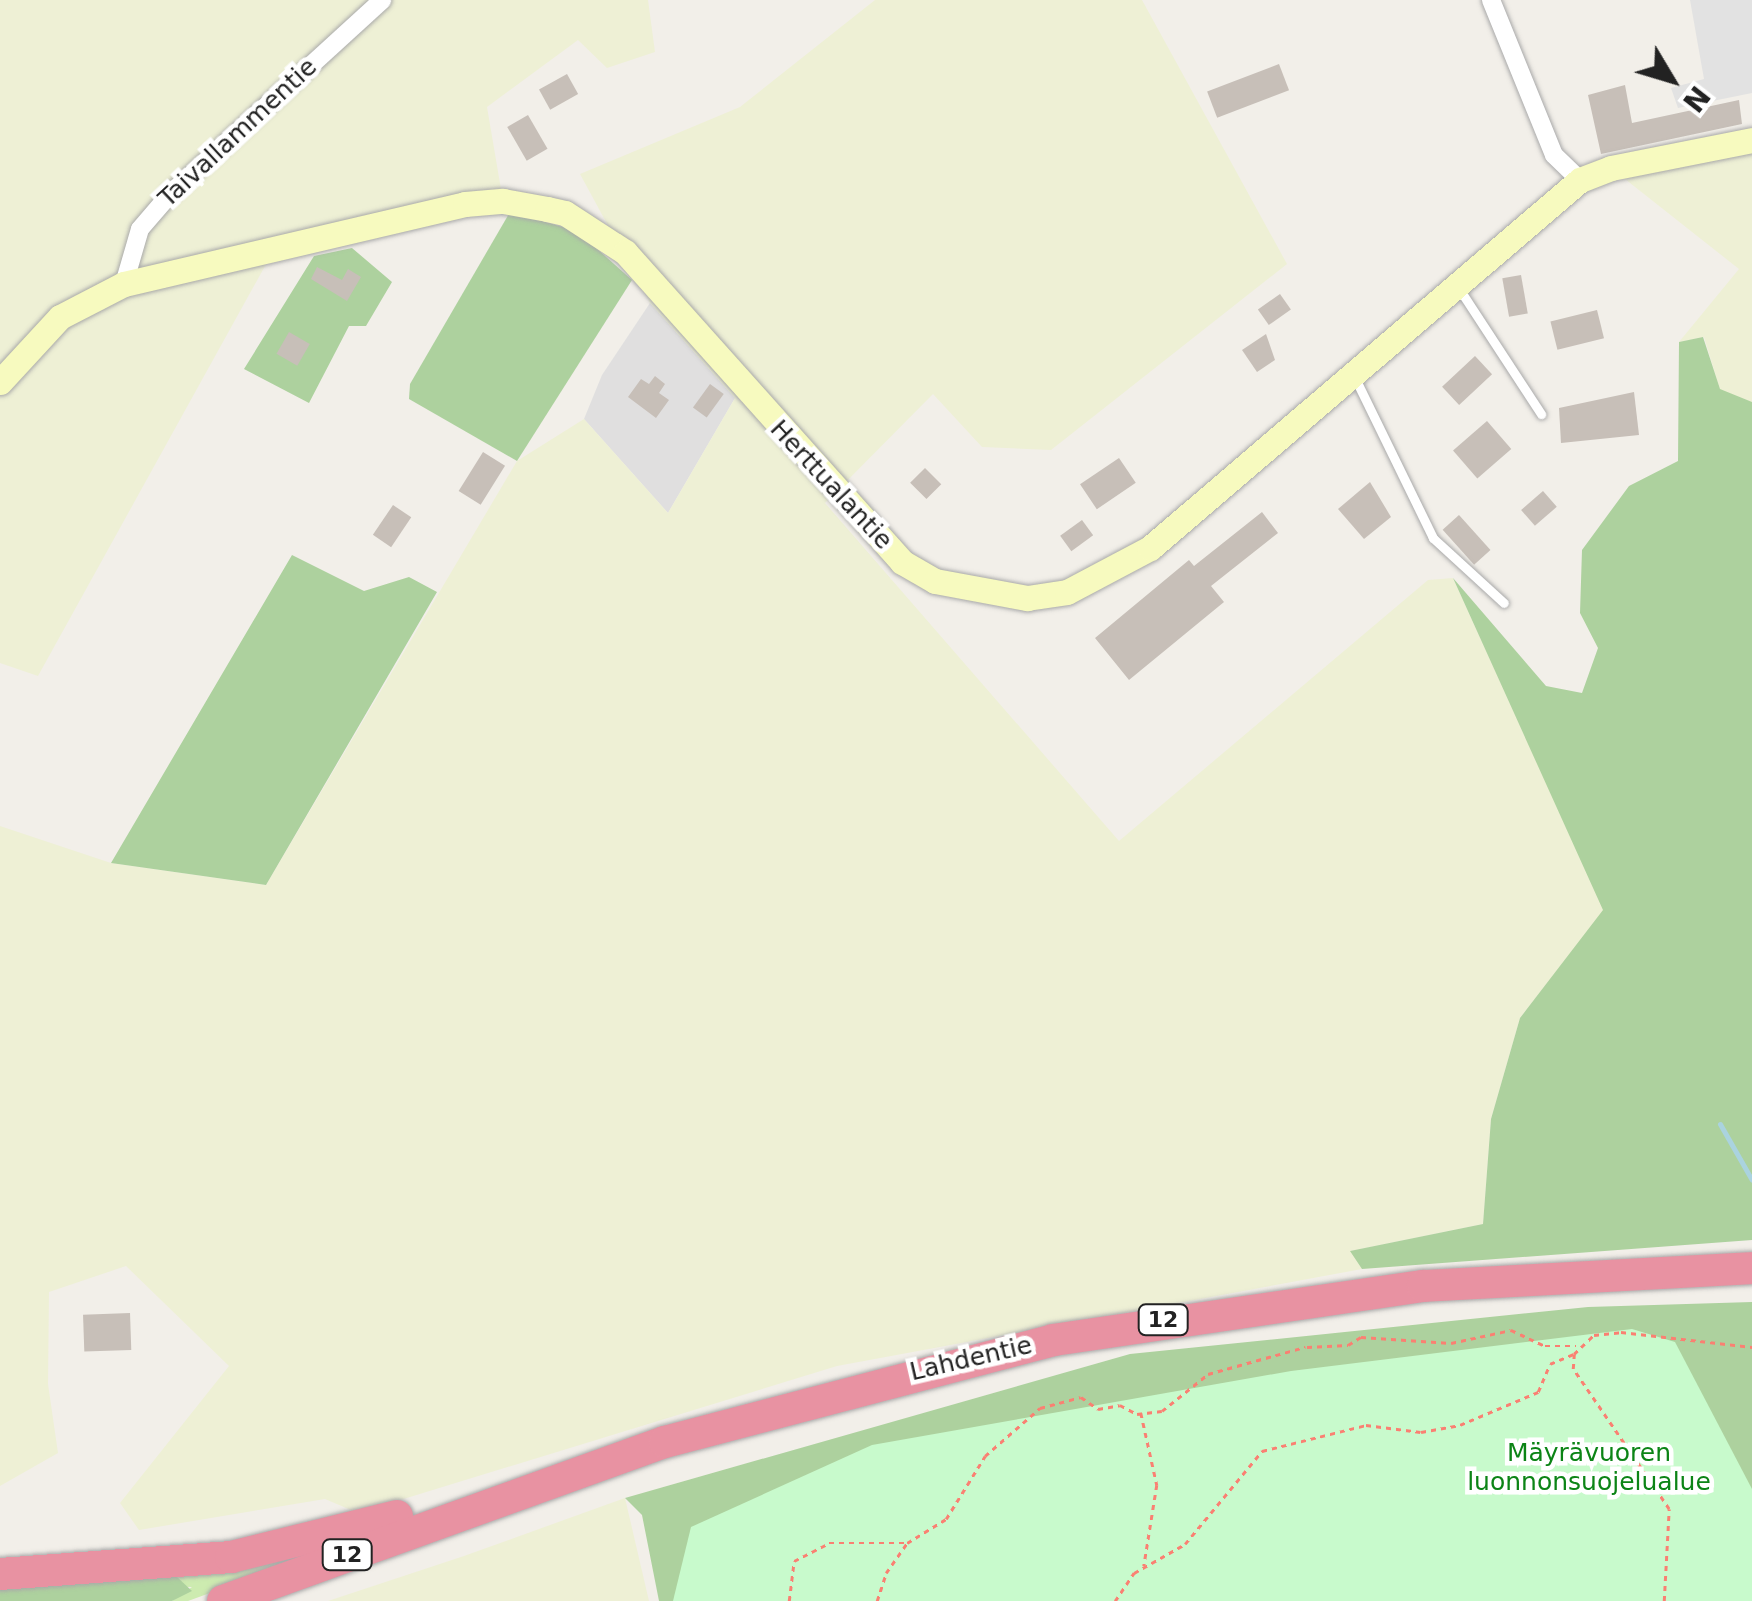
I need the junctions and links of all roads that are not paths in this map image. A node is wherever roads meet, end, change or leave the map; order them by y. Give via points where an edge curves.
1 (382, 0) edge
2 (1491, 0) edge
3 (1752, 140) edge
4 (1580, 180) junction
5 (124, 284) junction
6 (1458, 286) junction
7 (1355, 378) junction
8 (0, 382) edge
9 (1540, 414) dead end
10 (1504, 603) dead end
11 (1752, 1268) edge
12 (590, 1467) junction
13 (470, 1509) junction
14 (0, 1574) edge
15 (223, 1601) edge
16 (260, 1601) edge

1 - 5 street, Taivallammentie via 171,193 140,229
2 - 4 street via 1554,155
3 - 4 street, Herttualantie
4 - 6 street, Herttualantie
5 - 7 street, Herttualantie via 465,204 503,200 565,213 625,252 902,562 935,582 1027,598 1067,592 1150,548
5 - 8 street, Herttualantie via 60,317
6 - 7 street, Herttualantie
6 - 9 lane
7 - 10 lane via 1433,538
11 - 12 highway, Lahdentie / 12 via 1501,1280 1172,1318 915,1372
12 - 13 highway, Lahdentie / 12
12 - 14 highway via 231,1557
13 - 15 highway, Lahdentie / 12
13 - 16 highway

